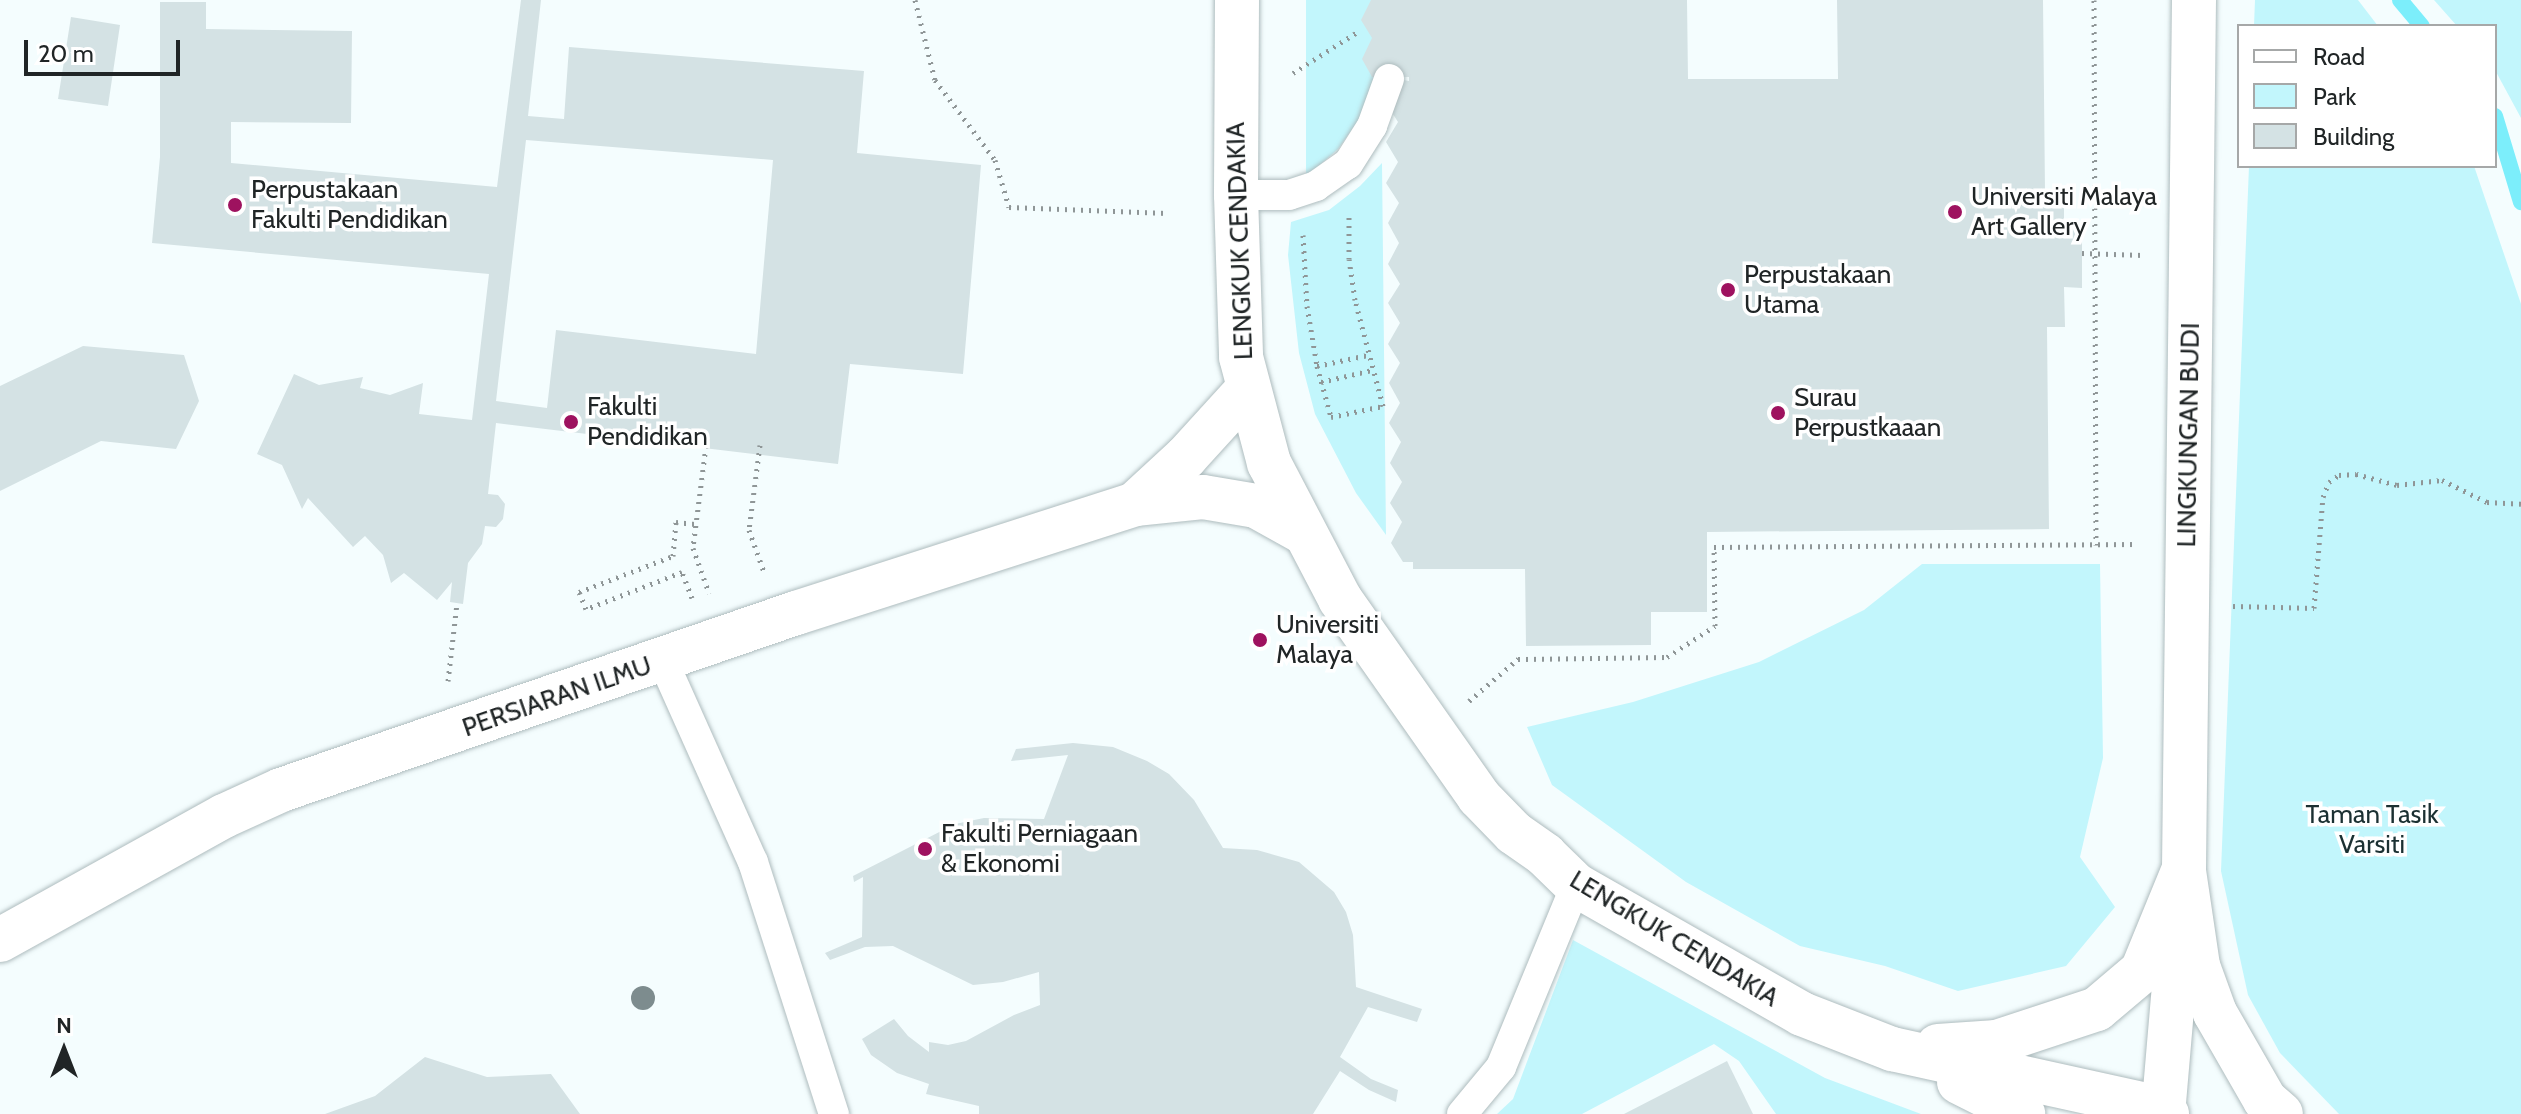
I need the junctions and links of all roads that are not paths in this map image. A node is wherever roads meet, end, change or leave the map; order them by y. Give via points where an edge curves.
1 (1237, 0) edge
2 (2194, 0) edge
3 (1389, 79) dead end
4 (1236, 195) junction
5 (1247, 390) junction
6 (1135, 504) junction
7 (1303, 532) junction
8 (663, 661) junction
9 (2184, 871) junction
10 (1576, 885) junction
11 (0, 940) edge
12 (1892, 1049) junction
13 (2165, 1112) edge
14 (834, 1114) edge
15 (1462, 1114) edge
16 (2023, 1114) edge
17 (2281, 1114) edge

1 - 4 street, LENGKUK CENDAKIA
2 - 9 street, LINGKUNGAN BUDI
3 - 4 lane via 1372,126 1348,164 1316,186 1289,195
4 - 5 street, LENGKUK CENDAKIA via 1239,327
5 - 6 street, PERSIARAN ILMU
5 - 7 street, LENGKUK CENDAKIA via 1269,463
6 - 7 street, PERSIARAN ILMU via 1203,497 1256,506
6 - 8 street, PERSIARAN ILMU
7 - 10 street, LENGKUK CENDAKIA via 1340,599 1479,797
8 - 11 street, PERSIARAN ILMU via 281,790
8 - 14 lane via 753,862
9 - 12 street via 2142,971 2097,1009 1997,1042
9 - 13 street, LINGKUNGAN BUDI
9 - 17 street, LINGKUNGAN BUDI via 2198,966 2215,1013 2265,1100
10 - 12 street, LENGKUK CENDAKIA via 1788,1007
10 - 15 lane via 1501,1067
12 - 13 street, LENGKUK CENDAKIA
12 - 16 street

